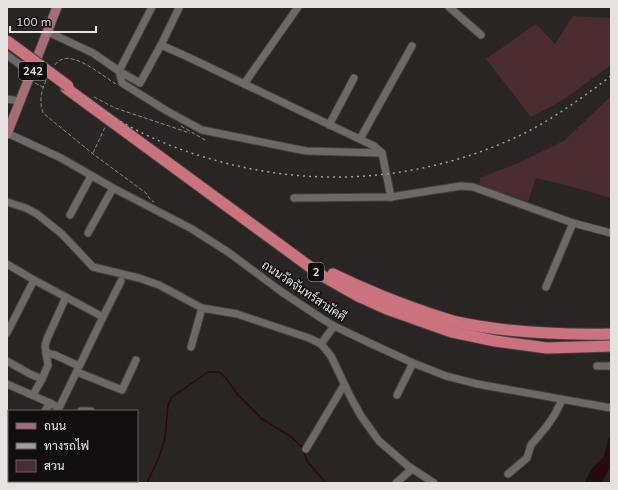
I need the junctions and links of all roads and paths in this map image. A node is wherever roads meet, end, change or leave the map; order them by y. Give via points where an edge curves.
1 (57, 7) edge
2 (152, 7) edge
3 (178, 7) edge
4 (298, 7) edge
5 (449, 7) edge
6 (48, 32) junction
7 (482, 35) dead end
8 (7, 41) edge
9 (7, 45) edge
10 (161, 45) junction
11 (412, 46) dead end
12 (7, 55) edge
13 (33, 70) junction
14 (119, 71) junction
15 (354, 78) dead end
16 (244, 84) junction
17 (40, 86) dead end
18 (44, 87) dead end
19 (67, 87) junction
20 (94, 98) dead end
21 (7, 99) edge
22 (20, 101) junction
23 (329, 125) junction
24 (105, 127) dead end
25 (7, 134) edge
26 (193, 134) dead end
27 (360, 139) junction
28 (382, 153) junction
29 (91, 176) junction
30 (113, 188) junction
31 (391, 197) junction
32 (294, 198) dead end
33 (7, 202) edge
34 (154, 202) dead end
35 (70, 215) dead end
36 (573, 223) junction
37 (88, 233) dead end
38 (611, 233) edge
39 (7, 264) edge
40 (34, 280) junction
41 (121, 281) dead end
42 (546, 287) dead end
43 (66, 297) junction
44 (202, 308) junction
45 (103, 317) junction
46 (334, 326) junction
47 (7, 333) edge
48 (611, 334) edge
49 (321, 344) junction
50 (611, 346) edge
51 (191, 347) dead end
52 (46, 353) junction
53 (136, 360) dead end
54 (7, 361) edge
55 (413, 363) junction
56 (597, 366) dead end
57 (611, 366) edge
58 (78, 369) junction
59 (42, 379) junction
60 (7, 384) edge
61 (344, 385) junction
62 (33, 395) junction
63 (397, 395) dead end
64 (562, 400) junction
65 (50, 403) junction
66 (611, 408) edge
67 (46, 410) edge
68 (62, 410) edge
69 (306, 449) dead end
70 (412, 469) junction
71 (508, 474) dead end
72 (396, 483) edge
73 (434, 483) edge

1 - 6 main road, 242
2 - 14 street
3 - 10 street
4 - 16 street
5 - 7 street
6 - 13 main road, 242
6 - 14 street via 93,53
8 - 19 highway, bridge
9 - 19 highway, bridge
10 - 14 street via 140,83
10 - 16 street
11 - 27 street
12 - 13 street
13 - 22 main road, 242
14 - 28 street via 122,82 202,130 306,151
15 - 23 street
16 - 23 street
17 - 18 path
19 - 48 highway, 2 via 325,270 363,289 456,322 547,334
19 - 50 highway, 2 via 320,275 372,302 452,332 495,341 547,348
20 - 26 path via 115,108
21 - 22 street
22 - 25 main road, 242
23 - 27 street
24 - 34 path via 93,154 146,193
25 - 29 street, ถนนวัดจันทร์สามัคคี via 61,158
27 - 28 street
28 - 31 street
29 - 30 street, ถนนวัดจันทร์สามัคคี
29 - 35 street
30 - 37 street
30 - 46 street, ถนนวัดจันทร์สามัคคี via 192,229
31 - 32 street
31 - 36 street via 461,186 473,187
33 - 44 street via 37,214 62,234 93,267 159,285
36 - 38 street
36 - 42 street
39 - 40 street
40 - 43 street
40 - 47 street
41 - 45 street
43 - 45 street
43 - 52 street via 47,340
44 - 49 street via 237,314
44 - 51 street
45 - 58 street
46 - 49 street
46 - 55 street, ถนนวัดจันทร์สามัคคี
49 - 61 street via 331,356
52 - 58 street via 55,355
52 - 59 street via 48,365
53 - 58 street via 122,390
54 - 59 street
55 - 63 street
55 - 64 street, ถนนวัดจันทร์สามัคคี via 446,376 478,384
56 - 57 street
58 - 68 street
59 - 62 street
60 - 62 street
61 - 69 street
61 - 70 street via 361,416 379,441
62 - 65 street
64 - 66 street, ถนนวัดจันทร์สามัคคี
64 - 71 street via 555,414 531,445 527,458
65 - 67 street
65 - 68 street
70 - 72 street
70 - 73 street

